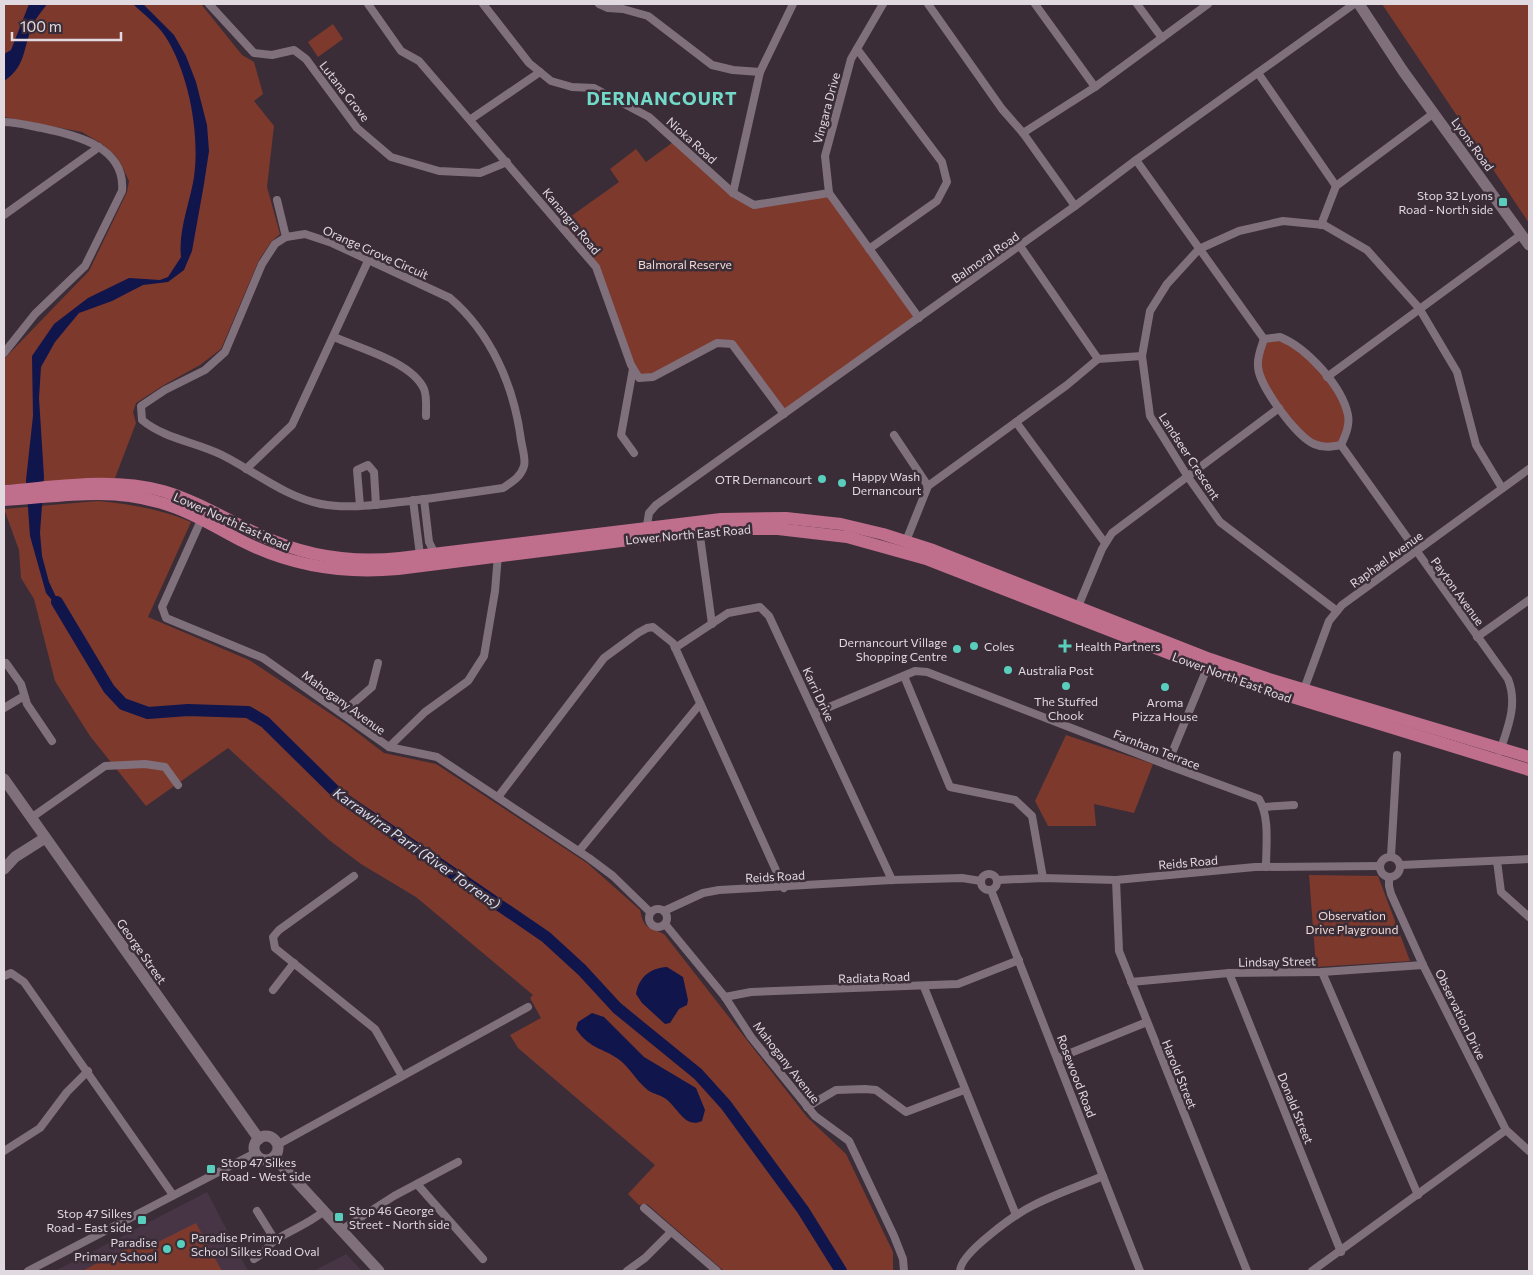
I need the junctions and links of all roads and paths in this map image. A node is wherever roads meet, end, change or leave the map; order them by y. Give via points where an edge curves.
1 (209, 4) edge
2 (368, 4) edge
3 (483, 4) edge
4 (599, 4) edge
5 (793, 4) edge
6 (883, 4) edge
7 (928, 4) edge
8 (1035, 4) edge
9 (1137, 4) edge
10 (1208, 4) edge
11 (1354, 4) edge
12 (611, 6) edge
13 (1162, 38) junction
14 (857, 49) junction
15 (540, 72) junction
16 (760, 72) junction
17 (1258, 73) junction
18 (1095, 87) junction
19 (1434, 113) junction
20 (470, 119) junction
21 (4, 122) edge
22 (1024, 133) junction
23 (99, 147) junction
24 (1136, 160) junction
25 (507, 162) junction
26 (1336, 186) junction
27 (733, 193) junction
28 (829, 193) junction
29 (277, 200) dead end
30 (1075, 206) junction
31 (4, 215) edge
32 (1321, 225) junction
33 (1522, 234) junction
34 (286, 237) junction
35 (1529, 245) edge
36 (1020, 246) junction
37 (869, 249) junction
38 (1199, 249) junction
39 (368, 261) junction
40 (1419, 308) junction
41 (919, 318) junction
42 (334, 337) junction
43 (1264, 339) junction
44 (4, 353) edge
45 (1142, 356) junction
46 (1098, 359) junction
47 (633, 369) junction
48 (1327, 377) junction
49 (1279, 408) junction
50 (784, 414) junction
51 (426, 416) dead end
52 (1016, 422) junction
53 (894, 435) dead end
54 (1341, 445) junction
55 (634, 453) dead end
56 (246, 468) junction
57 (1529, 469) edge
58 (1188, 477) junction
59 (928, 486) junction
60 (1502, 488) junction
61 (9, 495) edge
62 (424, 499) junction
63 (413, 500) junction
64 (376, 505) junction
65 (360, 506) junction
66 (205, 513) junction
67 (698, 526) junction
68 (646, 532) junction
69 (906, 540) junction
70 (1105, 543) junction
71 (498, 550) junction
72 (1415, 552) junction
73 (420, 555) junction
74 (432, 559) junction
75 (1529, 600) edge
76 (1337, 610) junction
77 (1076, 612) junction
78 (712, 624) junction
79 (1478, 637) junction
80 (674, 646) junction
81 (6, 663) dead end
82 (378, 663) dead end
83 (1208, 664) junction
84 (904, 676) junction
85 (24, 696) junction
86 (1302, 696) junction
87 (700, 704) junction
88 (4, 708) edge
89 (342, 713) junction
90 (815, 713) junction
91 (52, 741) dead end
92 (389, 747) junction
93 (1397, 755) dead end
94 (1499, 755) junction
95 (1529, 757) edge
96 (1167, 766) junction
97 (1529, 770) edge
98 (4, 779) edge
99 (178, 785) dead end
100 (498, 797) junction
101 (1294, 805) dead end
102 (1264, 807) junction
103 (31, 818) junction
104 (45, 838) junction
105 (579, 851) junction
106 (1391, 856) junction
107 (1529, 859) edge
108 (1497, 862) junction
109 (1401, 864) junction
110 (1380, 866) junction
111 (1266, 867) junction
112 (4, 869) edge
113 (354, 876) dead end
114 (1389, 877) junction
115 (1043, 878) junction
116 (892, 880) junction
117 (998, 880) junction
118 (1116, 880) junction
119 (981, 882) junction
120 (784, 888) junction
121 (991, 890) junction
122 (664, 911) junction
123 (650, 912) junction
124 (1529, 917) edge
125 (665, 924) junction
126 (1019, 960) junction
127 (294, 963) junction
128 (1424, 965) junction
129 (1322, 972) junction
130 (1229, 973) junction
131 (4, 976) edge
132 (1132, 982) junction
133 (924, 987) junction
134 (273, 990) dead end
135 (725, 997) junction
136 (528, 1007) dead end
137 (1148, 1022) junction
138 (1058, 1058) junction
139 (88, 1071) junction
140 (402, 1076) junction
141 (964, 1090) junction
142 (807, 1106) junction
143 (1506, 1130) junction
144 (259, 1139) junction
145 (277, 1145) junction
146 (4, 1151) edge
147 (1529, 1151) edge
148 (255, 1153) junction
149 (274, 1157) junction
150 (458, 1162) dead end
151 (1104, 1176) junction
152 (417, 1184) junction
153 (173, 1195) junction
154 (1418, 1195) junction
155 (644, 1208) dead end
156 (256, 1211) dead end
157 (324, 1211) junction
158 (1016, 1215) junction
159 (341, 1230) junction
160 (670, 1232) junction
161 (274, 1240) junction
162 (1341, 1252) junction
163 (254, 1258) dead end
164 (483, 1260) dead end
165 (28, 1271) edge
166 (379, 1271) edge
167 (627, 1271) edge
168 (717, 1271) edge
169 (904, 1271) edge
170 (960, 1271) edge
171 (1140, 1271) edge
172 (1247, 1271) edge
173 (1312, 1271) edge

1 - 25 street, Lutana Grove via 254,53 272,55 294,50 306,59 357,128 390,157 439,172 480,173
2 - 20 street, Kanangra Road via 401,51 420,61
3 - 15 street, Nioka Road via 529,63
4 - 12 street
5 - 16 street
6 - 14 street, Vingara Drive
7 - 22 street via 1002,109
8 - 18 street
9 - 13 street
10 - 13 street
11 - 17 street, Balmoral Road
11 - 19 street, Lyons Road
12 - 16 street via 648,16 712,64
13 - 18 street
14 - 28 street, Vingara Drive via 850,59 825,156
14 - 37 street via 942,162 946,182 937,201
15 - 20 street
15 - 27 street, Nioka Road via 551,81 572,87 594,88 649,117
16 - 27 street
17 - 24 street, Balmoral Road
17 - 26 street
18 - 22 street
19 - 26 street
19 - 33 street, Lyons Road
20 - 25 street, Kanangra Road
21 - 23 street via 78,135
22 - 30 street
23 - 31 street
23 - 44 street via 112,158 123,178 122,191 85,266 35,314
24 - 30 street, Balmoral Road
24 - 38 street
25 - 47 street, Kanangra Road via 596,267
26 - 32 street
27 - 28 street, Nioka Road via 754,205
28 - 37 street, Vingara Drive
29 - 34 street
30 - 36 street, Balmoral Road
32 - 38 street, Landseer Crescent via 1283,221 1239,231
32 - 40 street, Landseer Crescent via 1367,250
33 - 35 street, Lyons Road
33 - 40 street
34 - 39 street, Orange Grove Circuit via 305,234
34 - 56 street, Orange Grove Circuit via 275,244 262,264 225,352 205,370 141,406 142,420 154,430 193,442
36 - 41 street, Balmoral Road
36 - 46 street
37 - 41 street, Vingara Drive
38 - 43 street
38 - 45 street, Landseer Crescent via 1167,284 1150,311
39 - 42 street
39 - 62 street, Orange Grove Circuit via 450,298 466,312 496,356 518,417 524,465 519,477 503,488
40 - 48 street
40 - 60 street, Landseer Crescent via 1458,372 1476,445
41 - 50 street, Balmoral Road
42 - 51 street via 395,362 411,373 424,389
42 - 56 street via 292,424
43 - 48 street via 1280,337 1293,343
43 - 49 street via 1258,368
45 - 46 street
45 - 58 street, Landseer Crescent via 1150,416
46 - 52 street
47 - 50 street via 639,378 652,377 717,343 732,344
47 - 55 street via 622,435
48 - 54 street via 1344,403 1348,417
49 - 54 street via 1300,435 1313,444 1327,448
49 - 58 street
50 - 68 street, Balmoral Road via 656,504 649,513
52 - 59 street
52 - 70 street
53 - 59 street
54 - 72 street, Payton Avenue
56 - 65 street, Orange Grove Circuit via 278,487 320,504
57 - 60 street, Raphael Avenue
58 - 70 street via 1112,533
58 - 76 street, Landseer Crescent via 1220,522
59 - 69 street
60 - 72 street, Raphael Avenue
61 - 66 main road, Lower North East Road via 66,490 96,483 141,487 172,494
62 - 63 street, Orange Grove Circuit
62 - 74 street
63 - 64 street, Orange Grove Circuit
63 - 73 street
64 - 65 street, Orange Grove Circuit
64 - 65 street via 374,472 368,465 358,470
66 - 73 main road, Lower North East Road via 312,554 370,560
66 - 74 main road, Lower North East Road via 260,549 316,566 375,571
66 - 89 street, Mahogany Avenue via 162,607 166,618 263,658
67 - 68 main road, Lower North East Road
67 - 69 main road, Lower North East Road via 761,517 809,520 856,527
67 - 77 main road, Lower North East Road via 778,528 865,541
67 - 78 street
68 - 71 main road, Lower North East Road
69 - 77 main road, Lower North East Road
70 - 77 street
71 - 74 main road, Lower North East Road
71 - 92 street via 484,656 468,681 426,712
72 - 76 street, Raphael Avenue
72 - 79 street, Payton Avenue
73 - 74 main road, Lower North East Road
75 - 79 street
76 - 86 street, Raphael Avenue via 1329,621
77 - 83 main road, Lower North East Road
78 - 80 street, Karri Drive
78 - 90 street, Karri Drive via 728,613 760,607 770,616
79 - 94 street, Payton Avenue via 1508,679 1514,693 1514,706
80 - 87 street
80 - 100 street via 653,627 610,652
81 - 85 street via 21,684
82 - 89 street via 372,687
83 - 86 main road, Lower North East Road
83 - 96 street
84 - 90 street, Farnham Terrace
84 - 96 street, Farnham Terrace via 915,671 927,672
84 - 115 street via 950,787 1015,800 1034,817
85 - 88 street
85 - 91 street
86 - 94 main road, Lower North East Road
87 - 105 street
87 - 120 street
89 - 92 street, Mahogany Avenue
90 - 116 street, Karri Drive
92 - 100 street, Mahogany Avenue via 437,757
93 - 106 street
94 - 95 main road, Lower North East Road
94 - 97 main road, Lower North East Road
96 - 102 street, Farnham Terrace via 1259,798
98 - 103 street, George Street
99 - 103 street via 165,767 145,764 105,766
100 - 105 street, Mahogany Avenue
101 - 102 street
102 - 111 street
103 - 104 street, George Street
104 - 112 street via 15,857
104 - 144 street, George Street
105 - 123 street, Mahogany Avenue via 613,876
106 - 109 street
106 - 110 street
107 - 108 street
108 - 109 street
108 - 124 street via 1501,892
109 - 114 street via 1398,874
110 - 111 street, Reids Road
110 - 114 street via 1382,874
111 - 118 street, Reids Road
113 - 127 street via 273,937 275,948
114 - 128 street, Observation Drive via 1391,894
115 - 117 street, Reids Road
115 - 118 street, Reids Road
116 - 119 street, Reids Road via 962,878
116 - 120 street, Reids Road
117 - 119 street via 990,874 983,876
117 - 121 street via 997,886
118 - 132 street, Harold Street via 1119,951
119 - 121 street via 984,888
120 - 122 street, Reids Road via 703,893
121 - 126 street, Rosewood Road
122 - 123 street via 656,909
122 - 125 street via 667,916
123 - 125 street via 652,924 657,927
125 - 135 street, Mahogany Avenue
126 - 133 street, Radiata Road via 958,984
126 - 138 street, Rosewood Road
127 - 134 street
127 - 140 street via 375,1029
128 - 129 street, Lindsay Street
128 - 143 street, Observation Drive
129 - 130 street, Lindsay Street
129 - 154 street
130 - 132 street, Lindsay Street
130 - 162 street, Donald Street
131 - 139 street via 11,973 24,982
132 - 137 street, Harold Street
133 - 135 street, Radiata Road via 751,992
133 - 141 street
135 - 142 street, Mahogany Avenue via 751,1037
136 - 140 street
137 - 138 street
137 - 172 street, Harold Street
138 - 151 street, Rosewood Road
139 - 146 street via 67,1092 40,1128
139 - 153 street
140 - 145 street
141 - 142 street via 906,1112 876,1090 864,1089 836,1090
141 - 158 street
142 - 169 street, Mahogany Avenue via 854,1148 904,1259
143 - 147 street, Observation Drive
143 - 154 street
144 - 145 street via 267,1137
144 - 148 street via 254,1146
145 - 149 street
148 - 149 street via 263,1160
148 - 153 street
149 - 157 street
150 - 152 street
151 - 158 street
151 - 171 street, Rosewood Road
152 - 159 street
152 - 164 street
153 - 165 street
154 - 162 street
155 - 160 street
156 - 161 street
157 - 159 street
157 - 161 street
158 - 170 street via 973,1250
159 - 166 street
160 - 167 street
160 - 168 street
161 - 163 street via 264,1254
162 - 173 street

